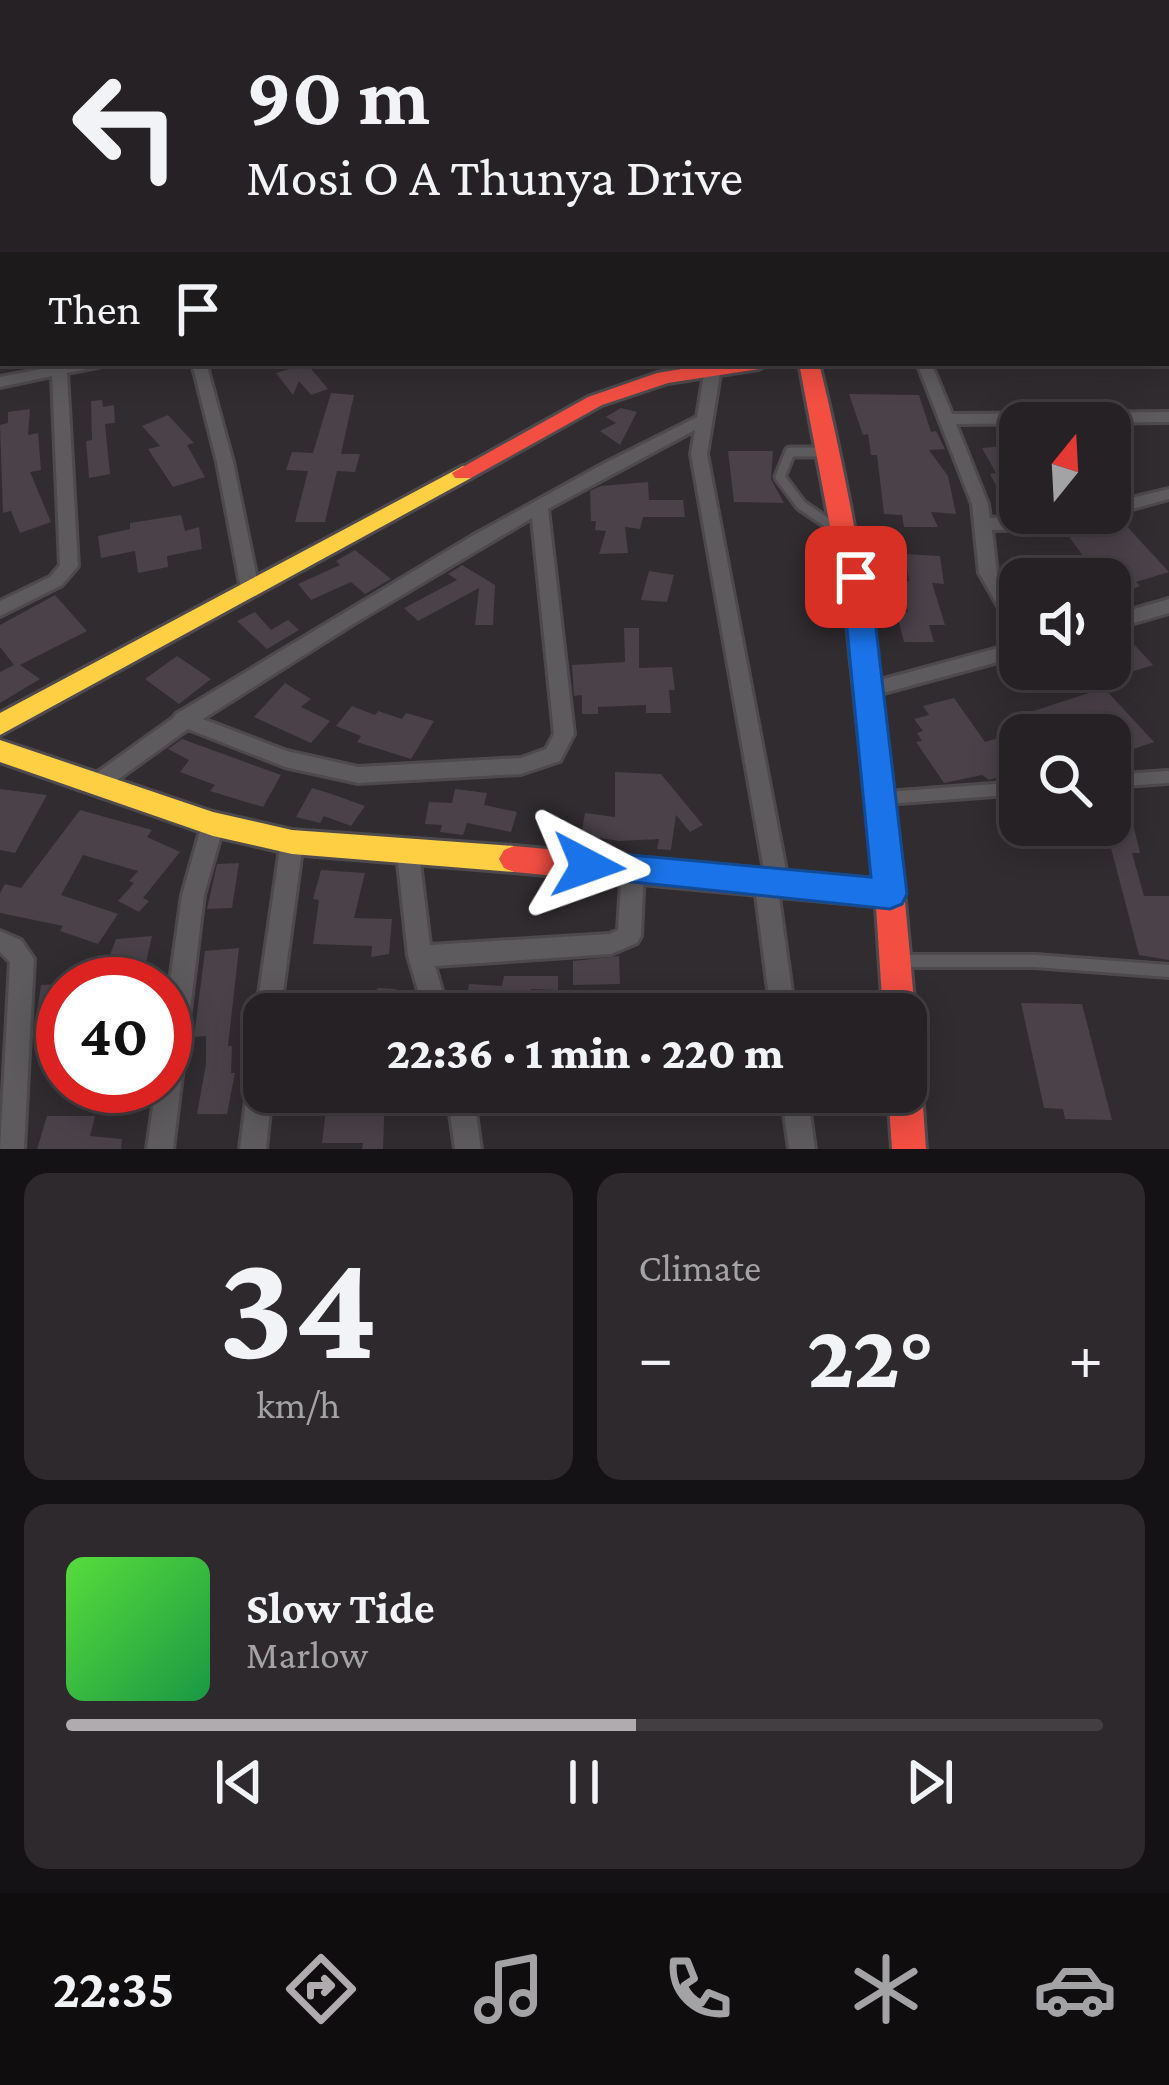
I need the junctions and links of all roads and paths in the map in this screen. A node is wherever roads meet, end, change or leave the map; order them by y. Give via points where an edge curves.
1 (200, 366) edge
2 (731, 366) edge
3 (810, 366) edge
4 (925, 366) edge
5 (61, 367) edge
6 (713, 368) junction
7 (0, 382) edge
8 (1169, 417) edge
9 (948, 419) junction
10 (701, 421) junction
11 (835, 452) junction
12 (1169, 494) edge
13 (1131, 503) edge
14 (539, 507) junction
15 (984, 524) junction
16 (999, 524) edge
17 (851, 540) junction
18 (250, 589) junction
19 (999, 591) edge
20 (1169, 606) edge
21 (0, 609) edge
22 (1131, 617) edge
23 (999, 655) edge
24 (869, 690) junction
25 (183, 719) junction
26 (0, 725) edge
27 (0, 751) edge
28 (1167, 777) edge
29 (1131, 780) edge
30 (95, 785) junction
31 (999, 790) edge
32 (880, 798) junction
33 (213, 824) junction
34 (292, 842) junction
35 (408, 854) junction
36 (633, 868) junction
37 (771, 880) junction
38 (890, 894) junction
39 (0, 941) edge
40 (420, 956) junction
41 (896, 962) junction
42 (1169, 971) edge
43 (271, 993) edge
44 (431, 993) edge
45 (781, 993) edge
46 (898, 993) edge
47 (257, 1113) edge
48 (463, 1113) edge
49 (797, 1113) edge
50 (906, 1113) edge
51 (8, 1117) edge
52 (11, 1149) edge
53 (160, 1149) edge
54 (253, 1149) edge
55 (468, 1149) edge
56 (802, 1149) edge
57 (909, 1149) edge

1 - 18 street
2 - 6 street
3 - 11 street
4 - 9 street
5 - 7 street
5 - 21 street via 69,566
6 - 10 street
6 - 18 street via 595,401
8 - 9 street
9 - 15 street
10 - 14 street
10 - 37 street via 704,495
11 - 17 street
11 - 17 lane via 790,452 780,477 801,505
12 - 13 street
14 - 25 street
14 - 25 street via 564,734 554,755 521,766 358,776 284,759
15 - 16 street
15 - 19 street via 988,573
17 - 24 street
18 - 26 street
20 - 22 street
23 - 24 street
24 - 32 street
25 - 30 street
27 - 30 street
28 - 29 lane
30 - 33 street
31 - 32 lane
32 - 38 street
33 - 34 street
33 - 53 street via 193,895
34 - 35 street
34 - 43 street
35 - 36 street
35 - 40 street
36 - 37 street
36 - 40 street via 629,936 611,944
37 - 38 street
37 - 45 street
38 - 41 street
39 - 51 street via 22,959
40 - 44 street
41 - 42 lane
41 - 46 street
47 - 54 street
48 - 55 street
49 - 56 street
50 - 57 street
51 - 52 street

